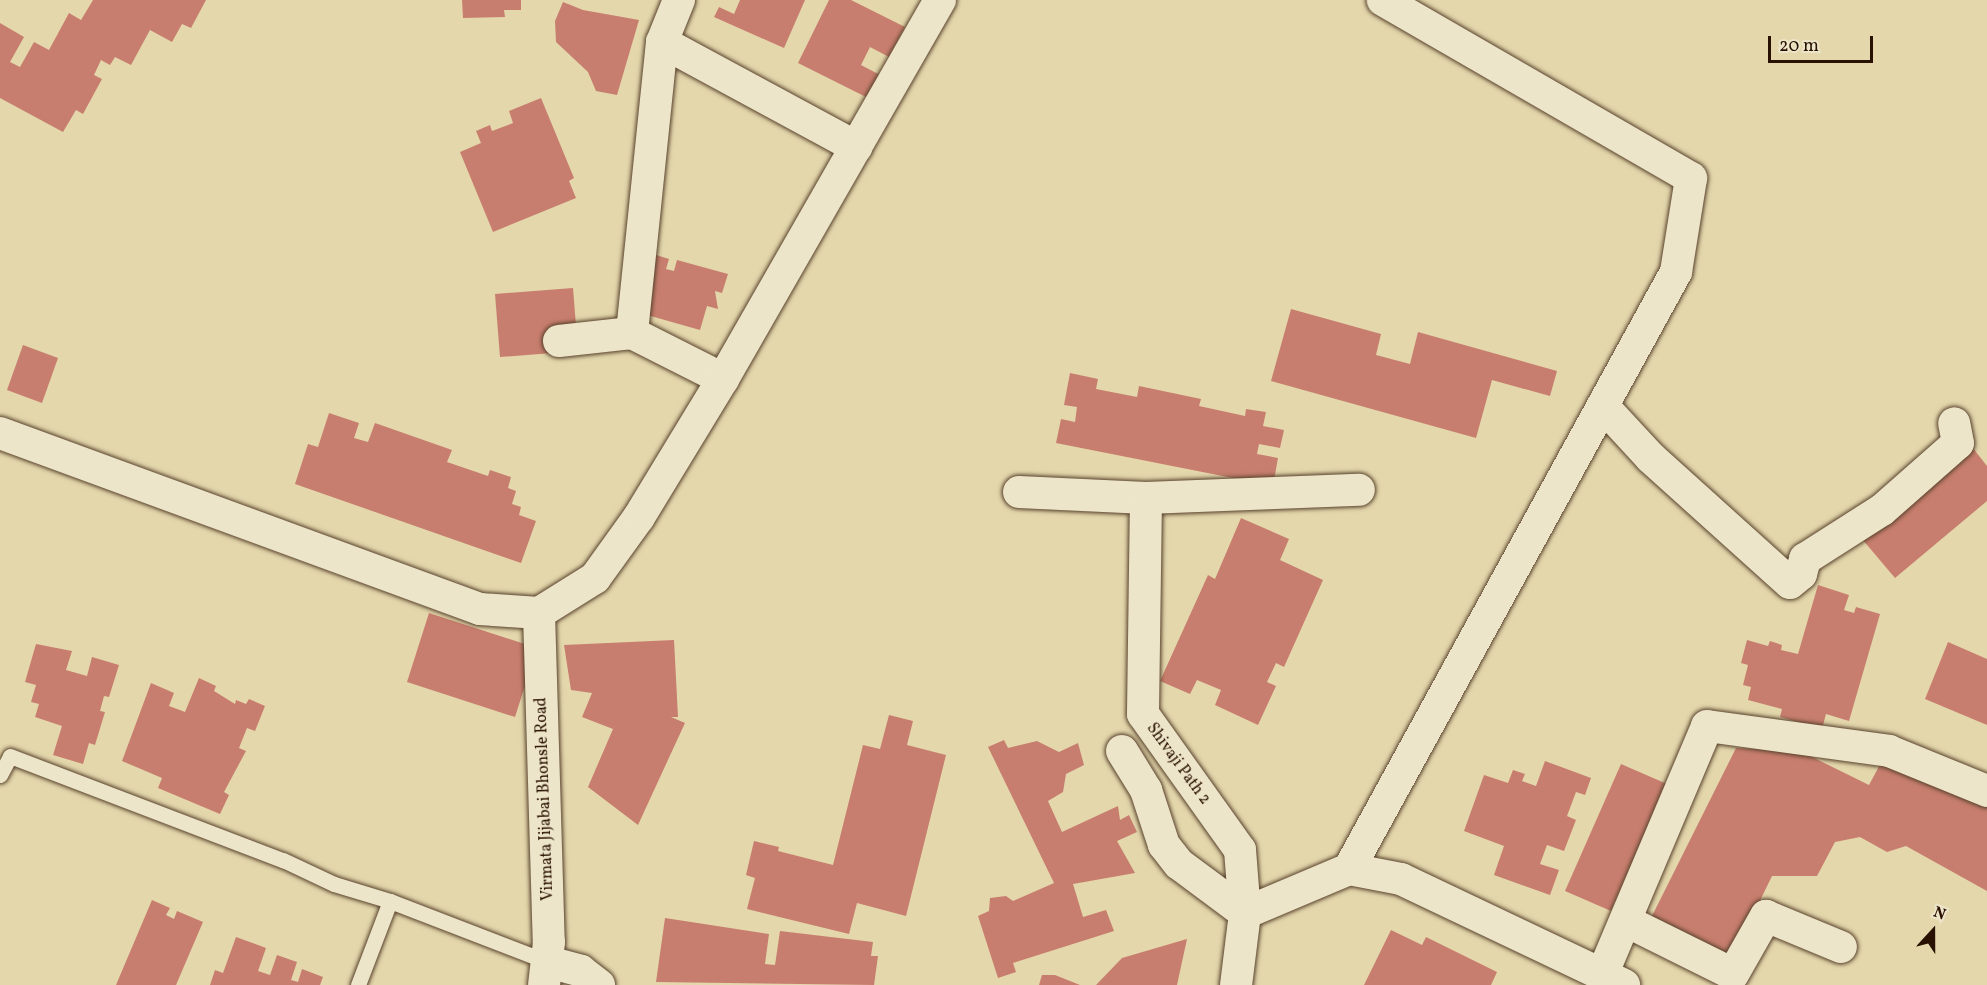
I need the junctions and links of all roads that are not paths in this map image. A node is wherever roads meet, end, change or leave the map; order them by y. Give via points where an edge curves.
1 (679, 0) edge
2 (940, 0) edge
3 (1383, 0) edge
4 (662, 42) junction
5 (856, 147) junction
6 (632, 333) junction
7 (559, 341) dead end
8 (723, 379) junction
9 (1603, 406) junction
10 (1954, 423) dead end
11 (0, 433) edge
12 (1359, 490) dead end
13 (1019, 492) dead end
14 (1146, 498) junction
15 (539, 614) junction
16 (1122, 751) dead end
17 (0, 775) edge
18 (1987, 791) edge
19 (1349, 869) junction
20 (390, 901) junction
21 (1245, 914) junction
22 (1626, 921) junction
23 (1841, 947) dead end
24 (546, 973) edge
25 (1613, 980) edge
26 (357, 985) edge
27 (599, 985) edge
28 (1236, 985) edge

1 - 4 street
2 - 5 street
3 - 9 street via 1691,178 1676,272
4 - 5 street
4 - 6 street
5 - 8 street
6 - 7 street
6 - 8 street
8 - 15 street via 639,517 595,578
9 - 10 street via 1650,457 1790,583 1801,574 1805,558 1882,510 1958,443
9 - 19 street
11 - 15 street via 480,609
12 - 14 street
13 - 14 street
14 - 21 street, Shivaji Path 2 via 1143,714 1240,850
15 - 24 street, Virmata Jijabai Bhonsle Road
16 - 21 street via 1146,790 1164,845 1179,864
17 - 20 lane via 10,756 283,860 334,884
18 - 22 street via 1889,751 1707,726
19 - 21 street
19 - 25 street via 1401,879
20 - 24 lane
20 - 26 lane
21 - 28 street, Shivaji Path 2
22 - 23 street via 1733,974 1766,916
22 - 25 street
24 - 27 street via 581,971

